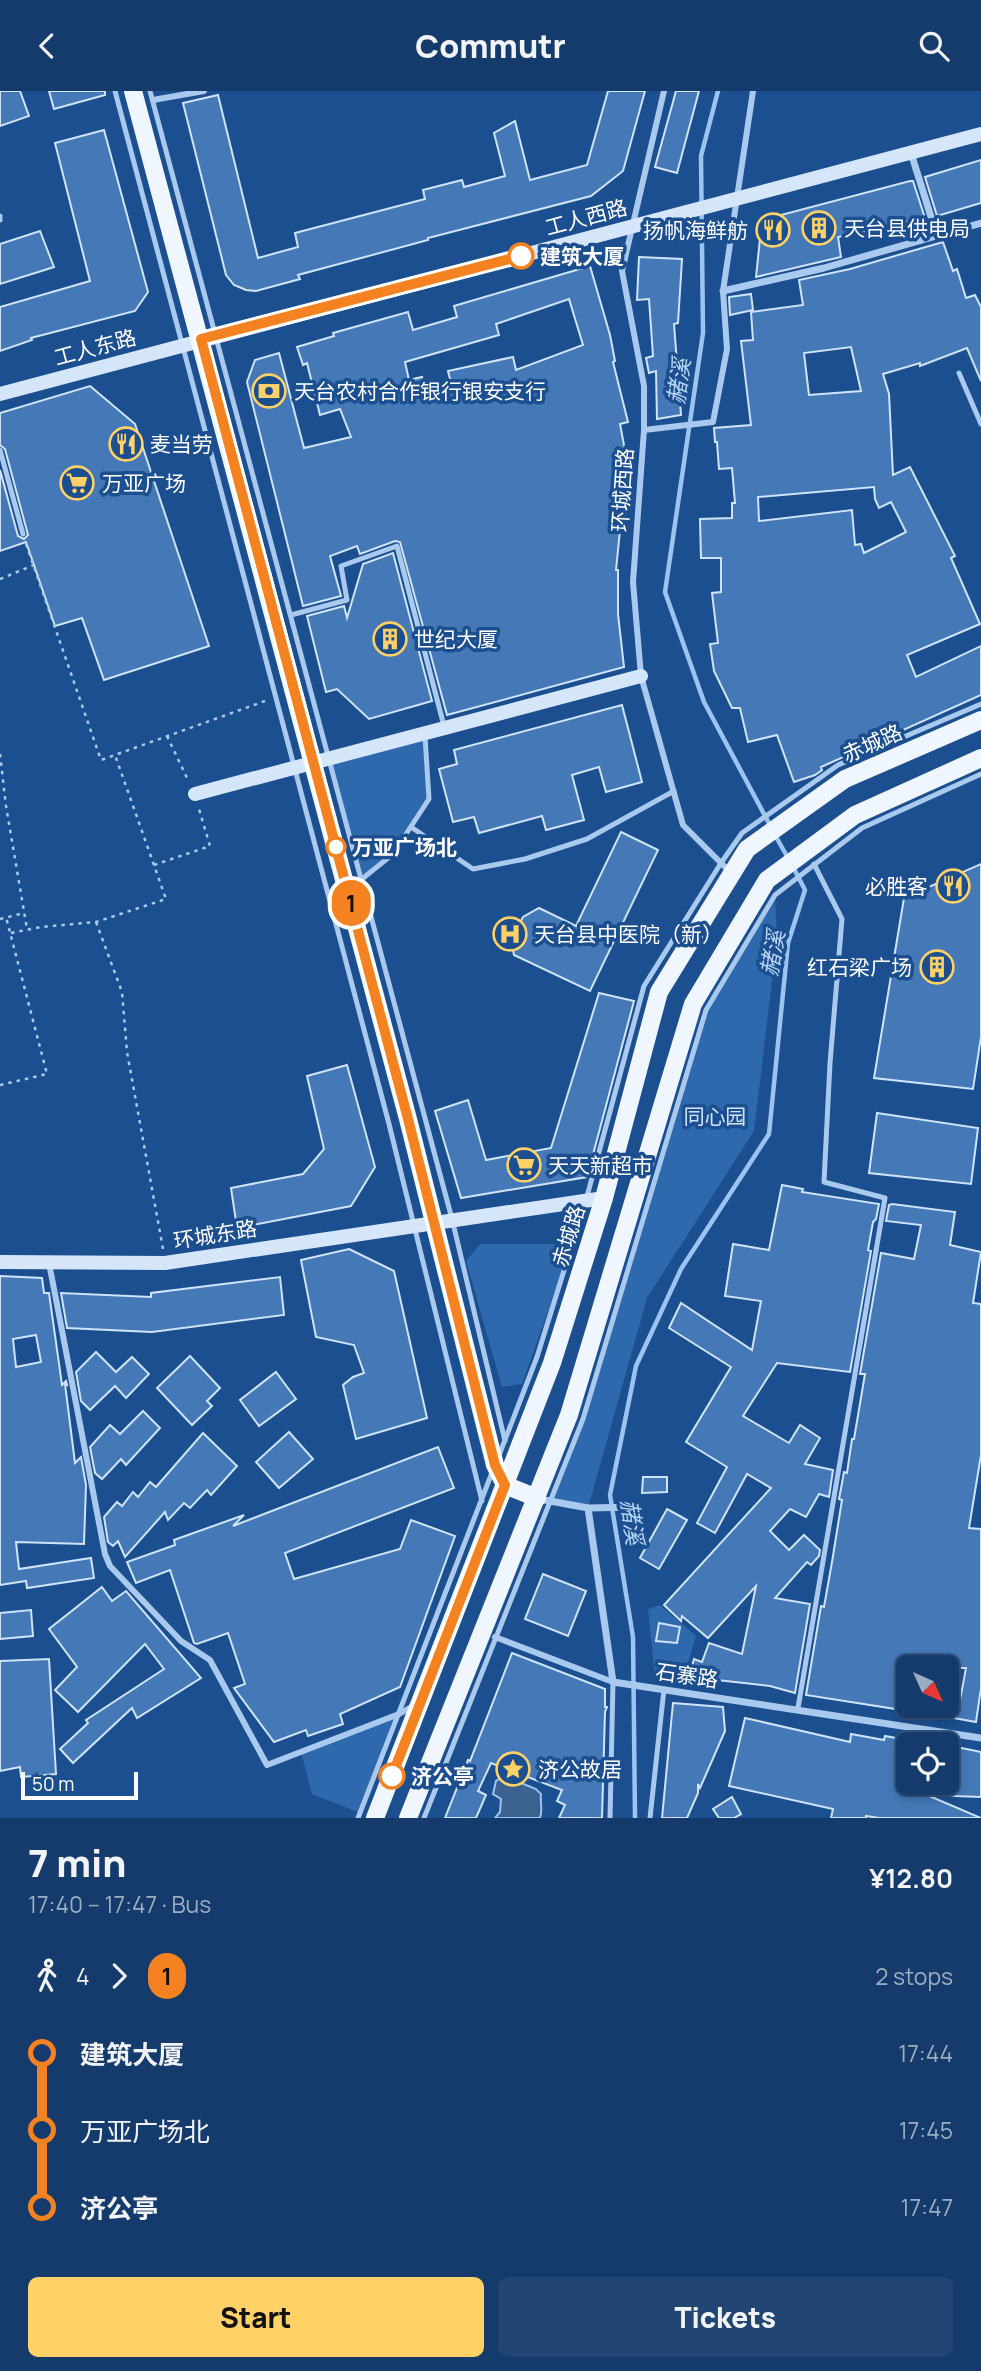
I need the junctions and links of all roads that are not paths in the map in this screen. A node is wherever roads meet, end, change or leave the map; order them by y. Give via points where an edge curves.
1 (115, 91) edge
2 (133, 91) edge
3 (150, 91) edge
4 (204, 91) edge
5 (664, 91) edge
6 (753, 91) edge
7 (153, 100) junction
8 (981, 134) edge
9 (911, 153) junction
10 (738, 199) junction
11 (981, 223) edge
12 (633, 226) junction
13 (937, 236) junction
14 (723, 291) junction
15 (209, 337) junction
16 (181, 345) junction
17 (959, 373) dead end
18 (0, 394) edge
19 (981, 424) edge
20 (644, 430) junction
21 (0, 450) edge
22 (23, 534) road end
23 (291, 615) junction
24 (641, 676) junction
25 (981, 704) edge
26 (981, 720) edge
27 (444, 729) junction
28 (425, 734) junction
29 (981, 758) edge
30 (322, 761) junction
31 (296, 769) junction
32 (981, 774) edge
33 (674, 791) junction
34 (195, 795) road end
35 (792, 808) junction
36 (411, 827) junction
37 (811, 857) junction
38 (726, 868) junction
39 (362, 879) junction
40 (595, 1199) junction
41 (452, 1219) junction
42 (425, 1223) junction
43 (0, 1262) edge
44 (49, 1262) junction
45 (505, 1441) junction
46 (495, 1465) junction
47 (505, 1485) junction
48 (544, 1499) junction
49 (482, 1501) junction
50 (638, 1507) dead end
51 (588, 1508) junction
52 (495, 1637) junction
53 (613, 1682) junction
54 (664, 1689) junction
55 (421, 1702) junction
56 (798, 1708) junction
57 (399, 1714) junction
58 (981, 1738) edge
59 (358, 1818) edge
60 (375, 1818) edge
61 (408, 1818) edge
62 (424, 1818) edge
63 (610, 1818) edge
64 (650, 1818) edge

1 - 16 lane
2 - 15 main road
3 - 7 lane
4 - 7 street
5 - 12 street, 环城西路
6 - 10 street
7 - 15 lane
8 - 9 main road, 工人西路
9 - 10 main road, 工人西路
9 - 13 street
10 - 12 main road, 工人西路
10 - 14 street
11 - 13 street
12 - 15 main road, 工人西路
12 - 20 street, 环城西路 via 622,271 644,386
13 - 14 street
14 - 20 street via 727,349 713,422
15 - 16 main road, 工人东路
15 - 23 lane
15 - 30 main road
16 - 18 main road, 工人东路
16 - 31 lane
17 - 19 lane
20 - 24 street, 环城西路 via 633,582
21 - 22 lane
23 - 27 lane via 347,600 341,566 397,546
23 - 30 lane
24 - 27 main road
24 - 33 street, 环城西路
25 - 35 lane via 838,765
26 - 35 main road, 赤城路 via 845,779
27 - 28 main road
28 - 30 main road
28 - 36 lane via 429,799
29 - 37 main road via 855,815
30 - 31 main road
30 - 39 lane
30 - 42 main road
31 - 34 main road
31 - 42 lane
32 - 37 lane via 862,828
33 - 36 lane via 587,839 525,859 473,869
33 - 38 street, 环城西路 via 683,825
35 - 38 main road, 赤城路 via 745,841
36 - 39 lane via 393,854
37 - 48 main road via 771,887 693,1004
37 - 56 lane via 842,919 824,1182 886,1198
38 - 40 main road, 赤城路 via 659,992
39 - 41 lane
40 - 41 main road, 环城东路
40 - 45 lane
40 - 47 main road, 赤城路 via 552,1363
41 - 42 main road, 环城东路
41 - 45 lane
42 - 44 main road, 环城东路 via 165,1263
42 - 46 main road
42 - 49 lane
43 - 44 main road, 环城东路
44 - 57 street via 110,1566 181,1641 210,1660 267,1765
45 - 46 lane
46 - 47 main road
46 - 49 lane
47 - 48 main road
47 - 55 main road, 赤城路
48 - 51 street
48 - 52 lane
48 - 61 main road
49 - 57 lane
50 - 51 street
51 - 53 street
52 - 53 street
52 - 62 lane
53 - 54 street, 石寨路
53 - 63 lane
54 - 56 street, 石寨路
54 - 64 lane
55 - 57 street
55 - 60 main road, 赤城路
56 - 58 street, 石寨路
57 - 59 lane

